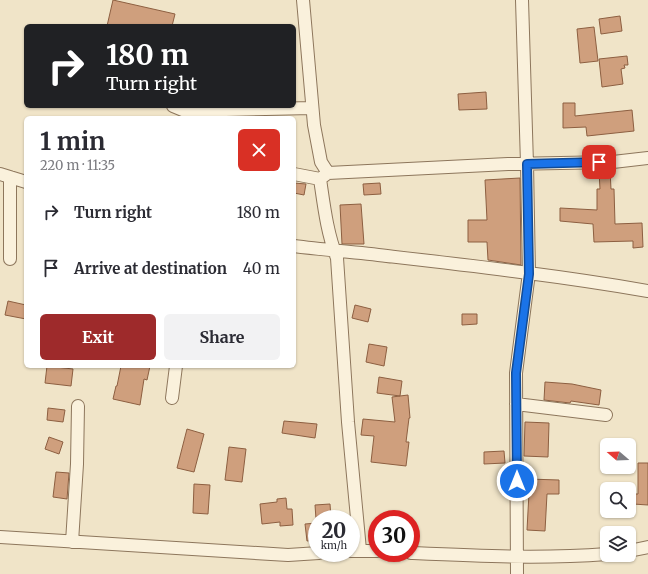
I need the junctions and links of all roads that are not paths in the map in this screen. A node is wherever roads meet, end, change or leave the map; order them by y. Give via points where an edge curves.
1 (303, 0) edge
2 (522, 0) edge
3 (178, 108) edge
4 (312, 108) junction
5 (648, 158) edge
6 (527, 164) junction
7 (296, 174) edge
8 (5, 176) edge
9 (324, 176) junction
10 (24, 181) edge
11 (296, 246) edge
12 (335, 252) junction
13 (10, 259) dead end
14 (529, 274) junction
15 (648, 291) edge
16 (176, 368) edge
17 (172, 398) dead end
18 (516, 404) junction
19 (78, 406) dead end
20 (606, 414) dead end
21 (353, 510) edge
22 (0, 537) edge
23 (72, 542) junction
24 (648, 547) edge
25 (636, 550) edge
26 (420, 552) edge
27 (308, 554) edge
28 (600, 555) edge
29 (517, 557) junction
30 (517, 574) edge

1 - 4 street
2 - 6 street
3 - 4 street via 185,111
4 - 9 street
5 - 6 street via 614,162
6 - 9 street
6 - 14 street
7 - 9 street
8 - 10 street
8 - 13 street
9 - 12 street via 327,224
11 - 12 street
12 - 14 street
12 - 21 street
14 - 15 street
14 - 18 street via 516,373
16 - 17 street
18 - 20 street
18 - 29 street
19 - 23 street
22 - 23 street
23 - 27 street via 288,555
24 - 25 street
26 - 29 street
28 - 29 street via 563,558
29 - 30 street

